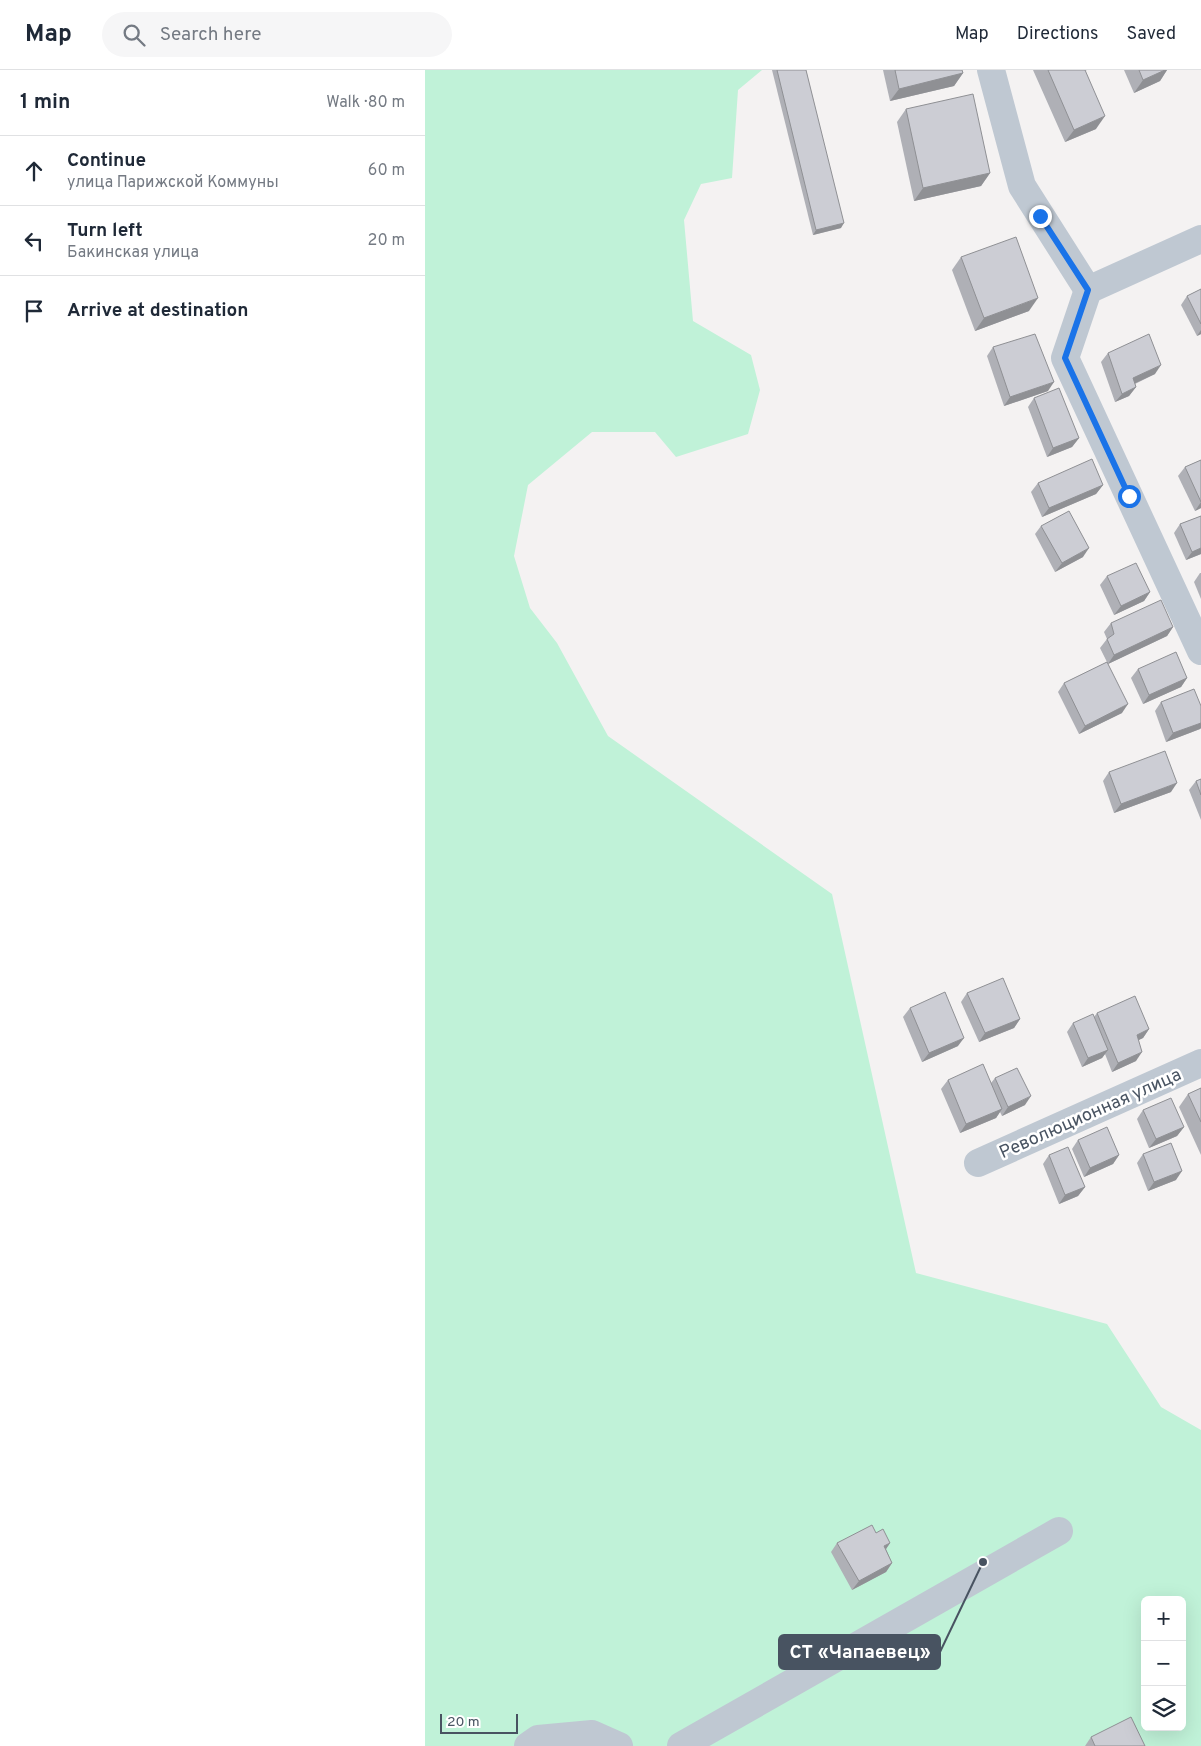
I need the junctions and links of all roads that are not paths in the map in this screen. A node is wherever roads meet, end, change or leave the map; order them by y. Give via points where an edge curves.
1 (991, 70) edge
2 (1201, 240) edge
3 (1088, 290) junction
4 (1201, 651) edge
5 (1201, 1063) edge
6 (978, 1162) dead end
7 (1059, 1531) dead end
8 (528, 1746) edge
9 (619, 1746) edge
10 (681, 1746) edge

1 - 3 street via 1021,186
2 - 3 street
3 - 4 street via 1065,358
5 - 6 street, Революционная улица
7 - 10 street
8 - 9 street via 538,1740 592,1734

